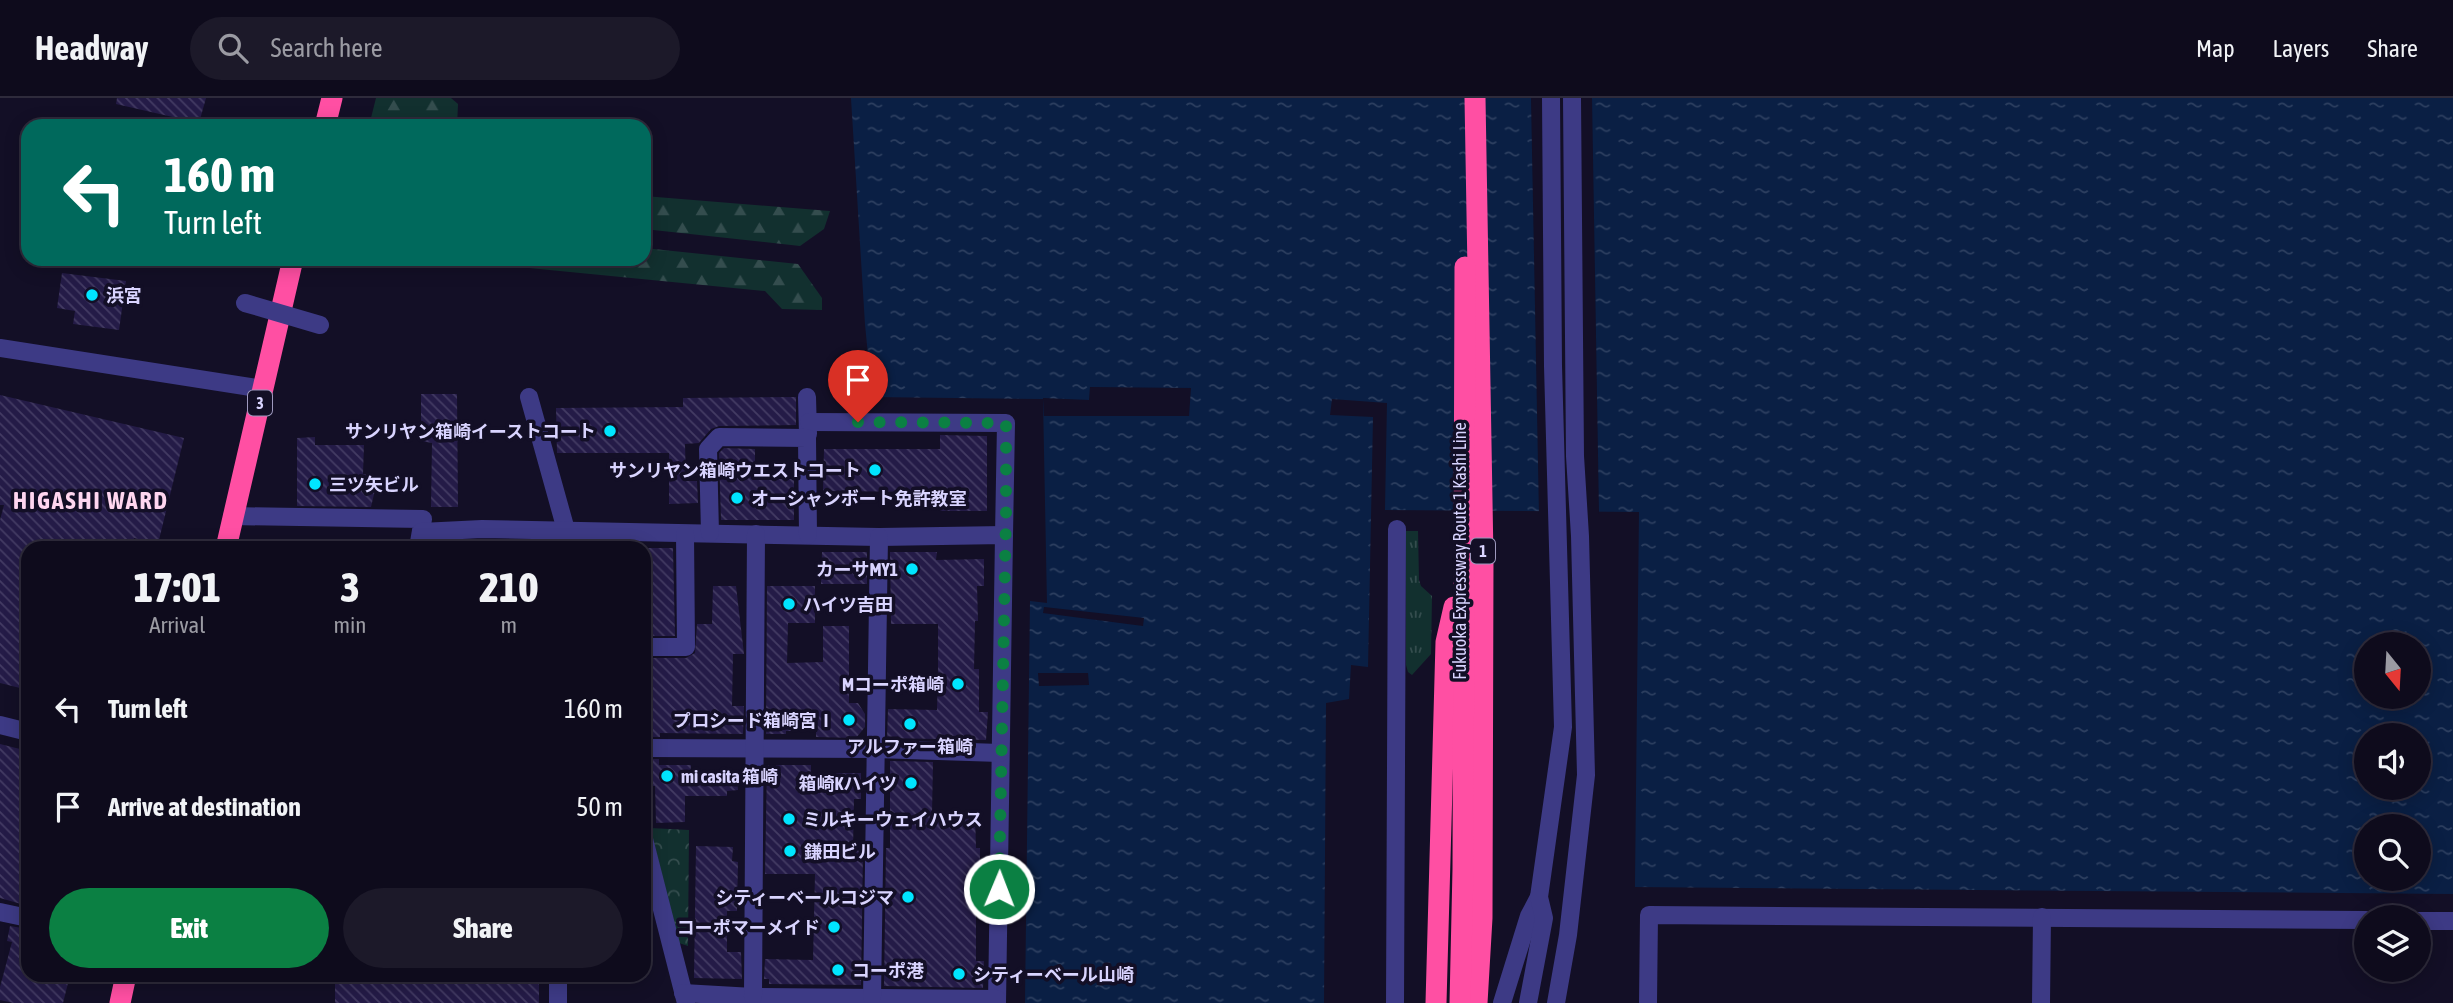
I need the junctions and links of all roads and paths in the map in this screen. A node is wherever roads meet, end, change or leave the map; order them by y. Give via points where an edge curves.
1 (332, 98) edge
2 (1466, 98) edge
3 (1475, 98) edge
4 (1550, 98) edge
5 (1572, 98) edge
6 (327, 119) edge
7 (291, 266) edge
8 (245, 303) dead end
9 (320, 325) dead end
10 (0, 348) edge
11 (264, 388) junction
12 (529, 397) dead end
13 (807, 397) dead end
14 (808, 430) junction
15 (232, 516) junction
16 (482, 529) junction
17 (1397, 529) dead end
18 (710, 533) junction
19 (685, 534) junction
20 (756, 534) junction
21 (808, 535) junction
22 (1004, 535) junction
23 (879, 537) junction
24 (569, 539) edge
25 (420, 540) edge
26 (227, 541) edge
27 (485, 541) edge
28 (1464, 560) junction
29 (651, 646) edge
30 (0, 725) edge
31 (21, 730) edge
32 (651, 748) edge
33 (753, 748) junction
34 (876, 749) junction
35 (1000, 752) junction
36 (651, 866) edge
37 (1539, 897) junction
38 (0, 914) edge
39 (21, 917) edge
40 (2042, 917) junction
41 (2354, 920) edge
42 (2431, 921) edge
43 (2453, 921) edge
44 (124, 982) edge
45 (558, 982) edge
46 (752, 997) junction
47 (872, 997) junction
48 (685, 998) edge
49 (997, 1001) edge
50 (120, 1003) edge
51 (558, 1003) edge
52 (1395, 1003) edge
53 (1436, 1003) edge
54 (1460, 1003) edge
55 (1477, 1003) edge
56 (1502, 1003) edge
57 (1528, 1003) edge
58 (1556, 1003) edge
59 (1648, 1003) edge
60 (2041, 1003) edge

1 - 6 highway
2 - 28 highway, Fukuoka Expressway Route 1 Kashi Line / 1
3 - 55 highway, Fukuoka Expressway Route 1 Kashi Line / 1 via 1483,558 1482,918
4 - 37 street via 1563,727
5 - 58 street via 1575,456 1586,775
7 - 11 highway, 3
8 - 9 street, bridge
10 - 11 street
11 - 15 highway, 3
12 - 24 street
13 - 14 street
14 - 18 street via 719,437 708,449
14 - 21 street
14 - 22 street via 1006,423
15 - 25 street via 423,519
15 - 26 highway, 3
16 - 24 street
16 - 25 street
16 - 27 street
17 - 52 street
18 - 19 street
18 - 20 street
19 - 24 street
19 - 29 street via 686,647
20 - 21 street
20 - 33 street
21 - 23 street
22 - 23 street
22 - 35 street
23 - 34 street
28 - 53 highway via 1446,642
28 - 54 highway, Fukuoka Expressway Route 1 Kashi Line / 1
30 - 31 street
32 - 33 street
33 - 34 street
33 - 46 street
34 - 35 street
34 - 47 street
35 - 49 street
36 - 48 street
37 - 56 street
37 - 57 street via 1544,918
38 - 39 street
40 - 41 street
40 - 59 street via 1649,915
40 - 60 street
42 - 43 street
44 - 50 highway
45 - 51 street
46 - 47 street
46 - 48 street
47 - 49 street

